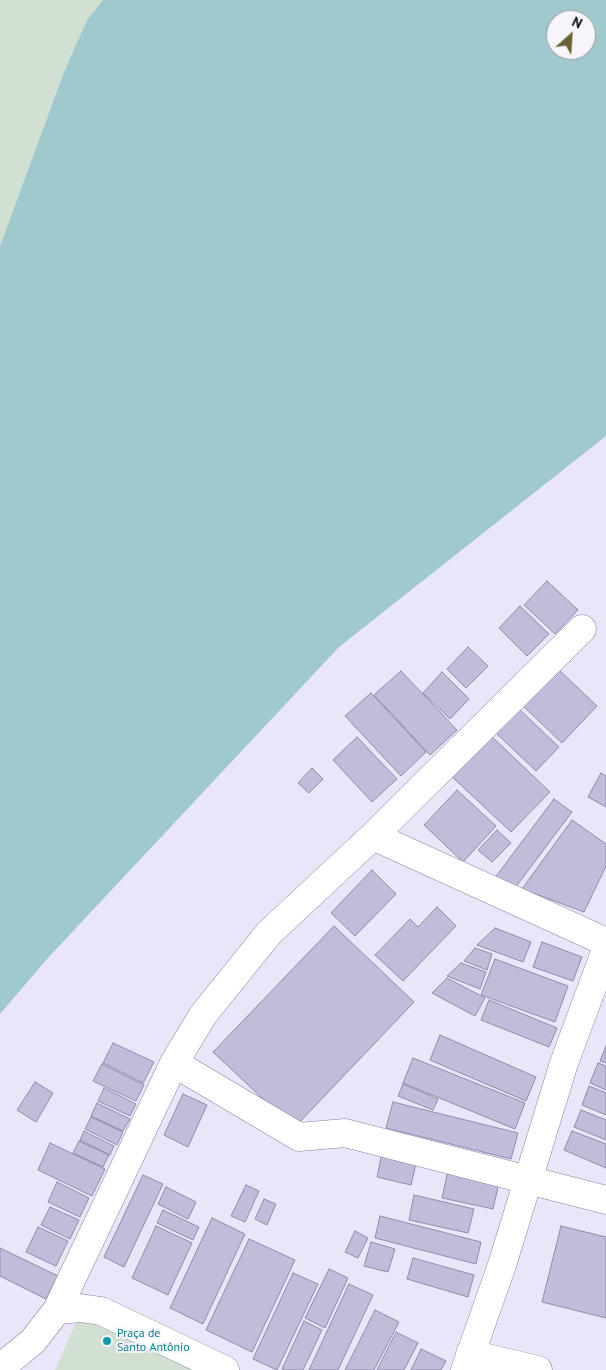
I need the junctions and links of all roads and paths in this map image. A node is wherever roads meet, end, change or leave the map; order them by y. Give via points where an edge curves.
1 (582, 629) dead end
2 (373, 836) junction
3 (606, 942) edge
4 (606, 950) edge
5 (174, 1063) junction
6 (527, 1181) junction
7 (606, 1200) edge
8 (57, 1310) junction
9 (468, 1362) edge
10 (0, 1368) edge
11 (226, 1370) edge
12 (538, 1370) edge

1 - 2 street
2 - 3 street
2 - 5 street via 269,933 203,1016
4 - 6 street via 564,1063
5 - 6 street via 298,1137 344,1132
5 - 8 street
6 - 7 street
6 - 9 street
8 - 10 street via 33,1341
8 - 11 street via 80,1308 102,1311
9 - 12 street

